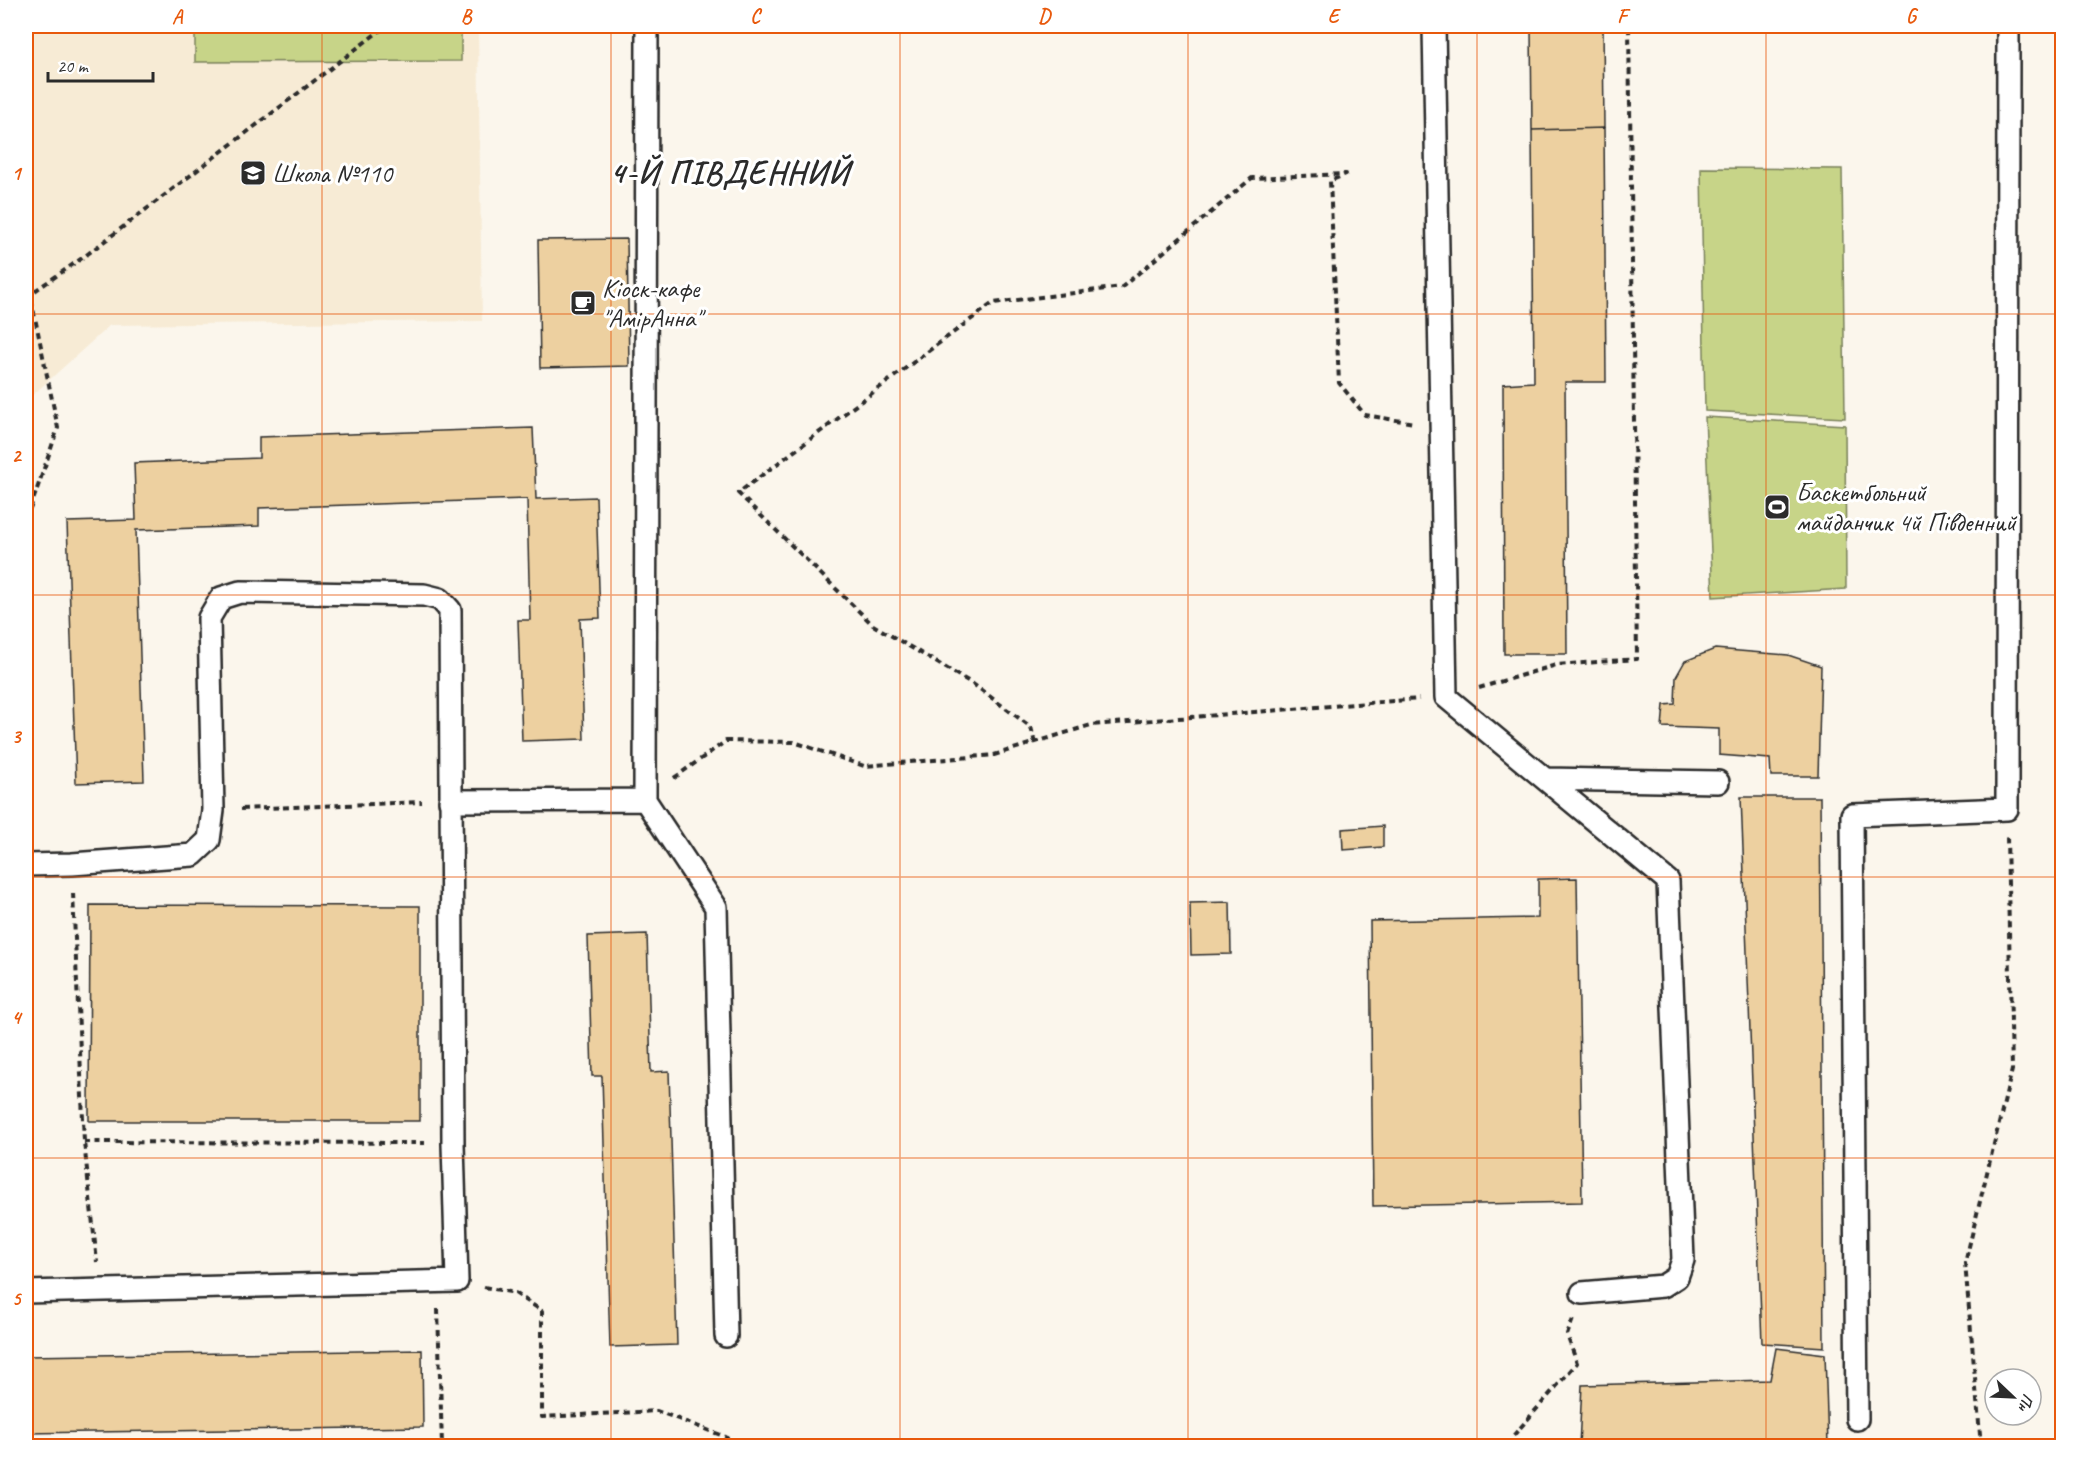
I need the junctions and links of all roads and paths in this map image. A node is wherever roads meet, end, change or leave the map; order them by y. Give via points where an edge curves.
1 (386, 26) edge
2 (647, 26) edge
3 (1434, 26) edge
4 (1629, 26) edge
5 (2008, 26) edge
6 (26, 280) edge
7 (30, 294) junction
8 (26, 297) edge
9 (1442, 427) junction
10 (26, 521) edge
11 (1446, 697) junction
12 (1035, 743) junction
13 (1545, 779) junction
14 (1718, 783) dead end
15 (645, 800) junction
16 (450, 801) junction
17 (2007, 809) junction
18 (213, 810) junction
19 (26, 864) edge
20 (72, 864) junction
21 (84, 1142) junction
22 (453, 1144) junction
23 (447, 1281) junction
24 (100, 1290) junction
25 (26, 1292) edge
26 (1582, 1293) joint
27 (726, 1336) dead end
28 (1857, 1419) dead end
29 (442, 1446) edge
30 (734, 1446) edge
31 (1513, 1446) edge
32 (1981, 1446) edge

1 - 7 path
2 - 15 lane
3 - 9 lane
4 - 11 path via 1637,659 1556,665
5 - 17 lane
6 - 7 path
7 - 8 path
7 - 10 path via 58,428
9 - 11 lane
9 - 12 path via 1365,415 1339,383 1330,182 1346,174 1252,178 1122,287 993,303 738,493 873,625 973,684 1031,727
11 - 12 path via 1091,725
11 - 13 lane
12 - 15 path via 994,755 864,766 794,742 726,741
13 - 14 lane
13 - 26 lane via 1668,881 1683,1260 1677,1277 1663,1286
15 - 16 lane
15 - 27 lane via 716,908
16 - 18 path
16 - 18 lane via 450,610 440,598 240,592 221,598 209,618
16 - 22 lane
17 - 28 lane via 1852,815
17 - 32 path via 2012,1070 1965,1263
18 - 20 lane via 209,840 193,855
19 - 20 lane
20 - 21 path
21 - 22 path
21 - 24 path
22 - 23 lane
23 - 24 lane
23 - 29 path
23 - 30 path via 514,1293 542,1311 542,1416 657,1411 726,1437
24 - 25 lane
26 - 31 path via 1567,1335 1577,1364 1513,1436

